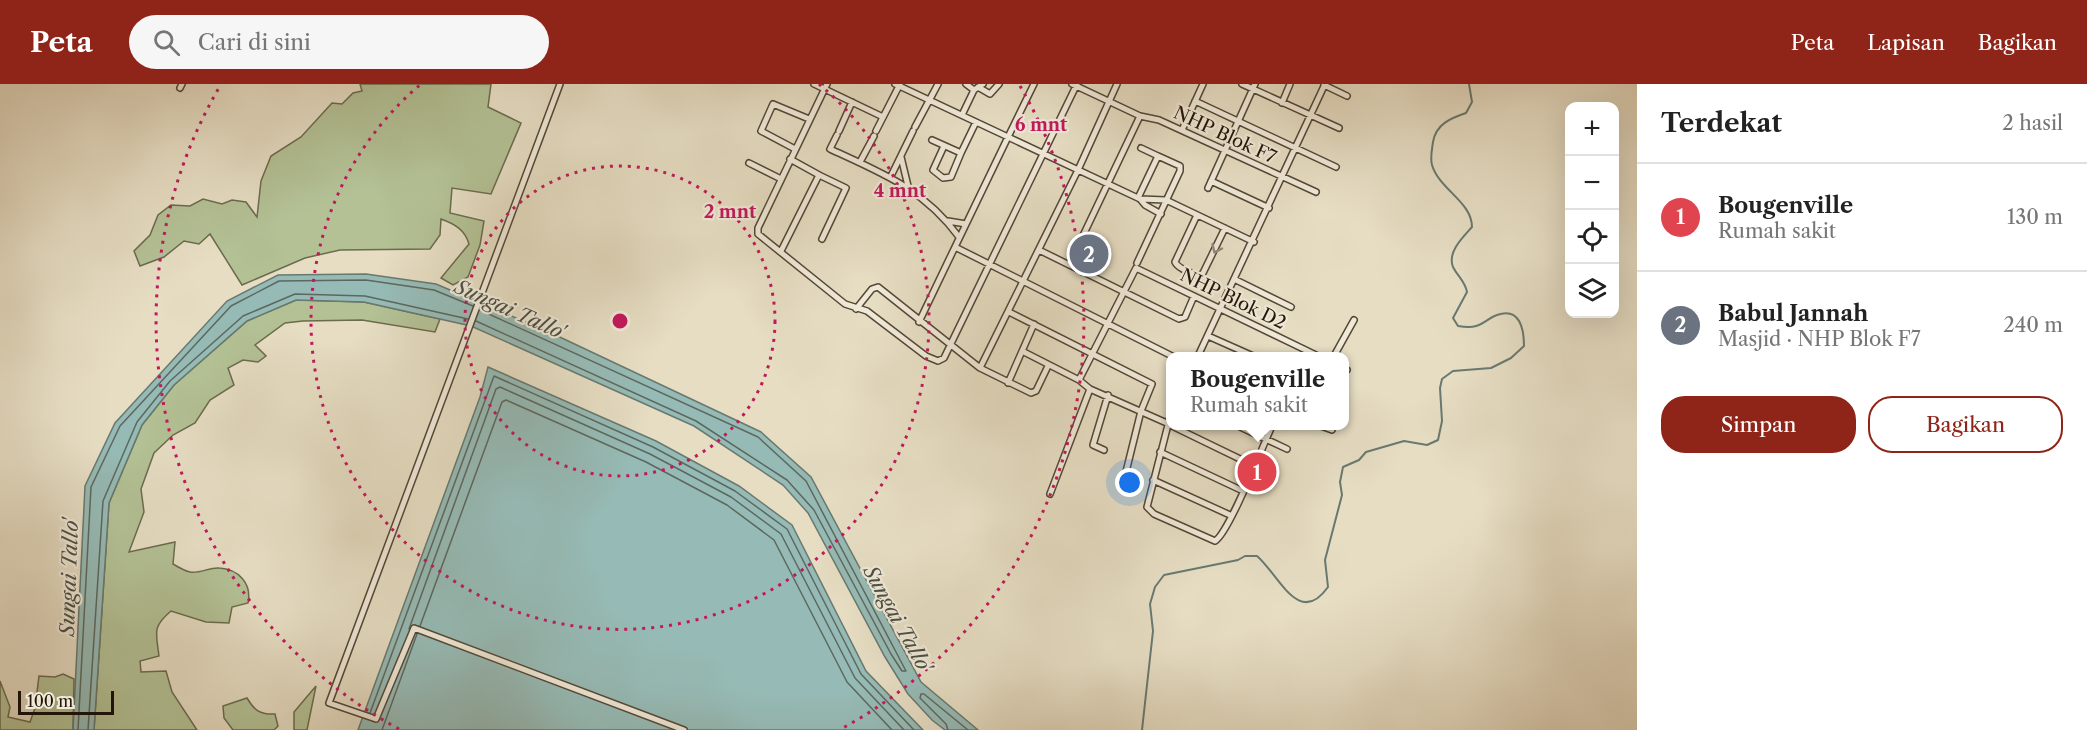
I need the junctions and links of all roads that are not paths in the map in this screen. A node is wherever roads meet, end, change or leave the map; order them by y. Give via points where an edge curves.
1 (560, 84) edge
2 (814, 84) edge
3 (938, 84) edge
4 (966, 84) edge
5 (999, 84) edge
6 (1034, 84) edge
7 (1117, 84) edge
8 (1203, 84) edge
9 (1242, 84) edge
10 (1290, 84) edge
11 (898, 85) edge
12 (1075, 85) edge
13 (1324, 85) edge
14 (825, 86) edge
15 (1253, 86) edge
16 (979, 87) edge
17 (1347, 96) dead end
18 (929, 100) junction
19 (1195, 101) junction
20 (852, 102) junction
21 (1107, 103) junction
22 (1282, 103) junction
23 (962, 115) junction
24 (1140, 116) junction
25 (1310, 116) junction
26 (883, 117) junction
27 (809, 119) junction
28 (1238, 120) junction
29 (976, 122) junction
30 (1339, 128) dead end
31 (1182, 130) junction
32 (1008, 137) junction
33 (932, 140) dead end
34 (944, 146) junction
35 (1141, 148) dead end
36 (1296, 148) junction
37 (795, 149) junction
38 (1225, 151) junction
39 (1044, 152) junction
40 (961, 153) junction
41 (1158, 156) junction
42 (901, 157) junction
43 (790, 159) junction
44 (860, 162) junction
45 (749, 163) dead end
46 (1336, 167) dead end
47 (1078, 170) junction
48 (819, 175) junction
49 (891, 176) junction
50 (1282, 178) junction
51 (781, 179) junction
52 (1211, 181) junction
53 (1108, 185) junction
54 (908, 186) junction
55 (1208, 189) dead end
56 (1316, 192) dead end
57 (1139, 198) junction
58 (1166, 200) junction
59 (1269, 208) junction
60 (1161, 214) junction
61 (1197, 215) junction
62 (948, 221) junction
63 (966, 224) junction
64 (1225, 228) junction
65 (959, 237) junction
66 (822, 239) dead end
67 (1254, 242) junction
68 (955, 248) junction
69 (1039, 250) junction
70 (781, 251) junction
71 (989, 265) junction
72 (1069, 265) junction
73 (1137, 265) junction
74 (1236, 280) junction
75 (1023, 283) junction
76 (1123, 292) junction
77 (1194, 296) junction
78 (1291, 307) dead end
79 (856, 309) junction
80 (1221, 310) junction
81 (1009, 312) junction
82 (1354, 320) dead end
83 (919, 322) junction
84 (1034, 324) junction
85 (1109, 324) junction
86 (1209, 336) junction
87 (950, 346) junction
88 (1022, 351) junction
89 (1091, 352) junction
90 (1201, 352) edge
91 (1243, 352) edge
92 (1301, 352) edge
93 (1337, 352) edge
94 (1166, 354) edge
95 (978, 366) junction
96 (1048, 366) junction
97 (1079, 380) junction
98 (1008, 383) junction
99 (1090, 389) junction
100 (1107, 395) junction
101 (1141, 411) junction
102 (1166, 421) edge
103 (1168, 430) edge
104 (1184, 430) edge
105 (1247, 430) edge
106 (1270, 430) edge
107 (1266, 439) junction
108 (1287, 449) dead end
109 (1104, 450) dead end
110 (1160, 452) junction
111 (1254, 465) junction
112 (1275, 476) dead end
113 (1153, 480) junction
114 (1122, 488) dead end
115 (1243, 491) junction
116 (1050, 494) dead end
117 (1230, 516) junction
118 (684, 730) edge

1 - 118 street via 329,703 376,719 414,627
2 - 14 street
3 - 18 street
4 - 16 street
5 - 16 street via 990,94
6 - 32 street
7 - 21 street
8 - 19 street
9 - 15 street
10 - 22 street
11 - 18 street
11 - 26 street
12 - 21 street, NHP Blok F7
12 - 39 street
13 - 17 street
13 - 25 street
14 - 20 street
14 - 27 street
15 - 22 street
15 - 28 street
16 - 23 street
18 - 23 street
18 - 42 street
19 - 28 street
19 - 31 street
20 - 26 street
20 - 44 street via 830,149
21 - 24 street, NHP Blok F7
21 - 47 street
22 - 25 street
23 - 29 street
24 - 31 street, NHP Blok F7
24 - 53 street
25 - 30 street
25 - 36 street
26 - 44 street
27 - 37 street
27 - 37 street via 773,104 761,131
28 - 36 street
28 - 38 street
29 - 32 street
29 - 40 street
31 - 38 street, NHP Blok F7
32 - 39 street
32 - 63 street
33 - 34 street
34 - 40 street
34 - 40 street via 933,170 943,178 951,177
35 - 41 street
36 - 46 street
36 - 50 street
37 - 43 street
38 - 50 street, NHP Blok F7
38 - 52 street
39 - 47 street
39 - 71 street
41 - 57 street
41 - 58 street via 1180,168
42 - 49 street
42 - 54 street
43 - 48 street
43 - 51 street
44 - 49 street
45 - 51 street
47 - 53 street
47 - 69 street
48 - 66 street via 847,185
48 - 70 street
49 - 54 street
50 - 56 street, NHP Blok F7
50 - 59 street
51 - 70 street via 757,232
52 - 55 street
52 - 59 street
53 - 57 street
53 - 72 street
54 - 62 street
57 - 58 street
57 - 60 street
58 - 60 street
58 - 61 street
59 - 67 street
60 - 73 street
61 - 64 street
64 -> 61 street via 1203,273 1194,274 1175,262
62 - 63 street
62 - 65 street
63 - 65 street
64 - 67 street
65 - 68 street
67 - 74 street
68 - 71 street
68 - 83 street
69 - 72 street
69 - 75 street
70 - 79 street via 844,304
71 - 75 street
71 - 87 street
72 - 76 street
73 - 76 street
73 - 77 street, NHP Blok D2
74 - 78 street
74 - 80 street
75 - 81 street
75 - 85 street
76 - 77 street via 1179,319 1185,317
76 - 85 street
77 - 80 street, NHP Blok D2
79 - 83 street via 878,287
79 - 87 street via 869,313 933,359 944,358
80 - 86 street
80 - 92 street, NHP Blok D2
81 - 84 street
81 - 95 street
82 - 93 street
83 - 87 street
84 - 88 street
84 - 89 street
85 - 89 street
85 - 94 street
86 - 90 street
86 - 91 street
87 - 95 street
88 - 96 street
88 - 98 street
89 - 97 street
89 - 101 street via 1152,384
95 - 98 street
96 - 97 street
96 - 98 street via 1033,393
97 - 99 street
99 - 100 street
99 - 116 street
100 - 101 street
100 - 109 street via 1093,445
101 - 102 street
101 - 114 street
103 - 110 street
104 - 111 street
105 - 107 street
106 - 107 street
107 - 108 street
107 - 111 street
110 - 113 street
110 - 115 street
111 - 112 street
111 - 115 street
113 - 117 street
113 - 117 street via 1147,502 1154,514 1210,539 1219,538
115 - 117 street

